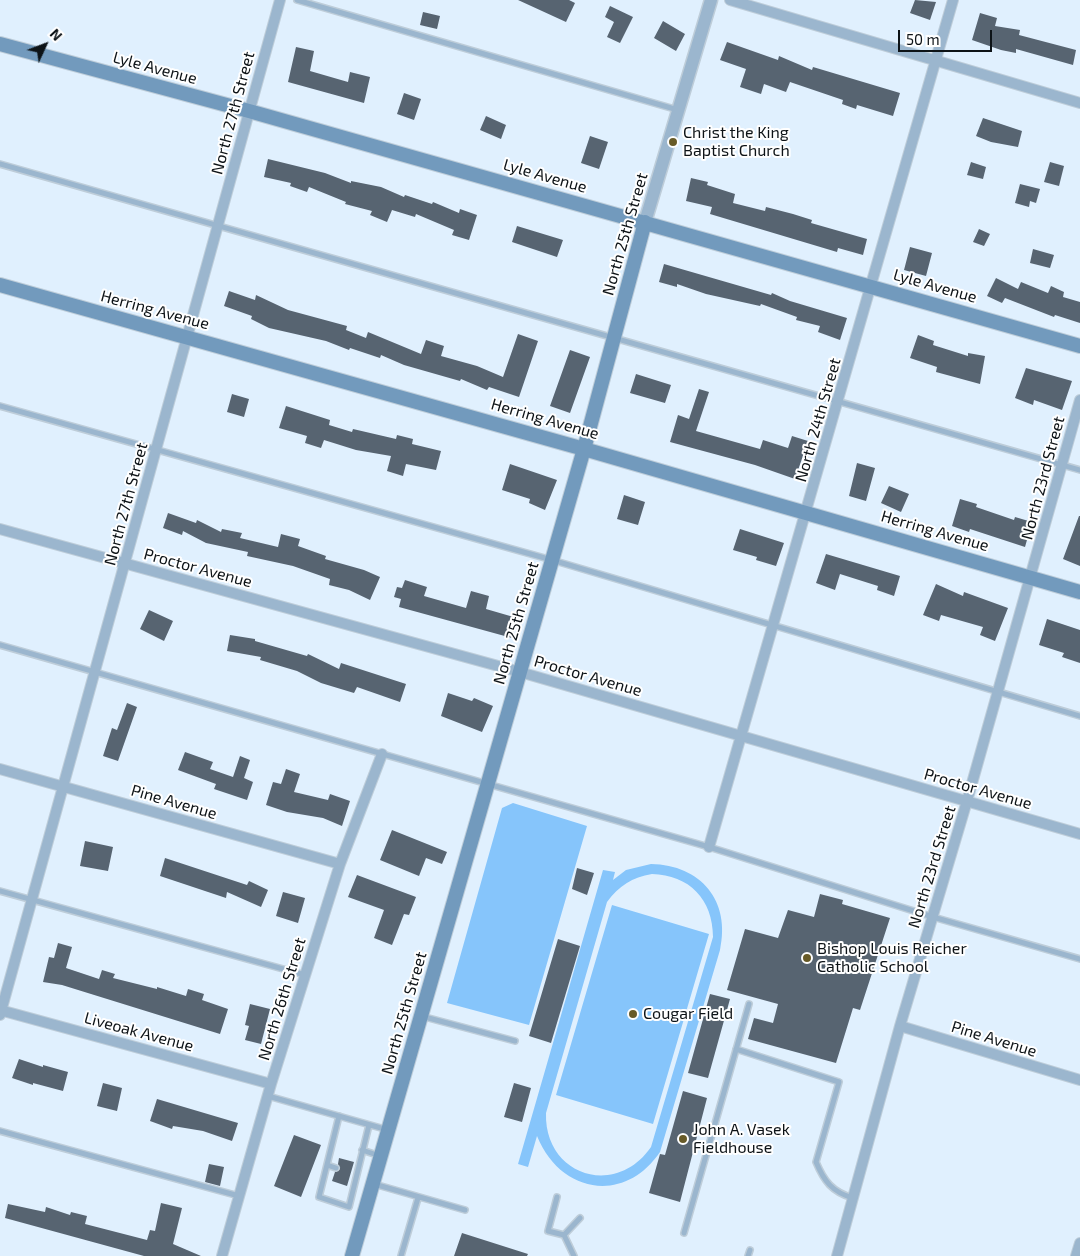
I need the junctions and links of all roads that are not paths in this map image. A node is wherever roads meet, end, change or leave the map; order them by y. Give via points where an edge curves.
1 (280, 0) edge
2 (297, 0) edge
3 (711, 0) edge
4 (730, 0) edge
5 (953, 0) edge
6 (0, 44) edge
7 (936, 60) junction
8 (1080, 103) edge
9 (679, 110) junction
10 (249, 111) junction
11 (0, 164) edge
12 (645, 222) junction
13 (218, 224) junction
14 (0, 285) edge
15 (872, 287) junction
16 (188, 337) junction
17 (614, 337) junction
18 (1080, 346) edge
19 (1080, 400) edge
20 (839, 401) junction
21 (0, 406) edge
22 (584, 448) junction
23 (157, 449) junction
24 (1062, 464) junction
25 (1080, 470) edge
26 (807, 512) junction
27 (0, 529) edge
28 (552, 560) junction
29 (125, 563) junction
30 (1031, 578) junction
31 (1080, 592) edge
32 (774, 625) junction
33 (0, 645) edge
34 (95, 672) junction
35 (520, 672) junction
36 (998, 692) junction
37 (1080, 716) edge
38 (742, 735) junction
39 (382, 754) junction
40 (0, 769) edge
41 (488, 784) junction
42 (63, 786) junction
43 (967, 801) junction
44 (1080, 834) edge
45 (710, 847) junction
46 (340, 864) junction
47 (0, 891) edge
48 (32, 900) junction
49 (932, 917) junction
50 (1080, 959) edge
51 (305, 975) junction
52 (749, 1004) dead end
53 (0, 1012) edge
54 (421, 1016) junction
55 (900, 1026) junction
56 (515, 1041) dead end
57 (736, 1049) junction
58 (1080, 1080) edge
59 (271, 1084) junction
60 (268, 1096) junction
61 (339, 1116) junction
62 (369, 1125) junction
63 (388, 1130) junction
64 (0, 1131) edge
65 (362, 1150) junction
66 (380, 1156) junction
67 (327, 1165) junction
68 (336, 1168) dead end
69 (351, 1172) dead end
70 (357, 1174) junction
71 (372, 1184) junction
72 (239, 1196) junction
73 (352, 1196) junction
74 (557, 1197) dead end
75 (418, 1198) junction
76 (853, 1198) junction
77 (368, 1200) junction
78 (465, 1210) dead end
79 (580, 1218) dead end
80 (684, 1233) dead end
81 (564, 1236) junction
82 (1080, 1243) edge
83 (840, 1255) edge
84 (222, 1256) edge
85 (352, 1256) edge
86 (401, 1256) edge
87 (574, 1256) edge
88 (1076, 1256) edge

1 - 10 street, North 27th Street
2 - 9 lane
3 - 9 street, North 25th Street
4 - 7 street
5 - 7 street, North 24th Street
6 - 10 main road, Lyle Avenue
7 - 8 street
7 - 15 street, North 24th Street
9 - 12 street, North 25th Street
10 - 12 main road, Lyle Avenue
10 - 13 street, North 27th Street
11 - 13 lane
12 - 15 main road, Lyle Avenue
12 - 17 main road, North 25th Street
13 - 16 street, North 27th Street
13 - 17 lane
14 - 16 main road, Herring Avenue
15 - 18 main road, Lyle Avenue
15 - 20 street, North 24th Street
16 - 22 main road, Herring Avenue
16 - 23 street, North 27th Street
17 - 20 lane
17 - 22 main road, North 25th Street
19 - 24 street, North 23rd Street
20 - 24 lane
20 - 26 street, North 24th Street
21 - 23 lane
22 - 26 main road, Herring Avenue
22 - 28 main road, North 25th Street
23 - 28 lane
23 - 29 street, North 27th Street
24 - 25 lane
24 - 30 street, North 23rd Street
26 - 30 main road, Herring Avenue
26 - 32 street, North 24th Street
27 - 29 street, Proctor Avenue
28 - 32 lane
28 - 35 main road, North 25th Street
29 - 34 street, North 27th Street
29 - 35 street, Proctor Avenue
30 - 31 main road, Herring Avenue
30 - 36 street, North 23rd Street
32 - 36 lane
32 - 38 street, North 24th Street
33 - 34 lane
34 - 39 lane
34 - 42 street, North 27th Street
35 - 38 street, Proctor Avenue
35 - 41 main road, North 25th Street
36 - 37 lane
36 - 43 street, North 23rd Street
38 - 43 street, Proctor Avenue
38 - 45 street, North 24th Street
39 - 41 lane
39 - 46 street, North 26th Street
40 - 42 street, Pine Avenue
41 - 45 lane
41 - 54 main road, North 25th Street
42 - 46 street, Pine Avenue
42 - 48 street, North 27th Street
43 - 44 street, Proctor Avenue
43 - 49 street, North 23rd Street
45 - 49 lane
46 - 51 street, North 26th Street
47 - 48 lane
48 - 51 lane
48 - 53 street, North 27th Street
49 - 50 lane
49 - 55 street, North 23rd Street
51 - 59 street, North 26th Street
52 - 57 lane
53 - 59 street, Liveoak Avenue
54 - 56 lane
54 - 63 main road, North 25th Street
55 - 58 street, Pine Avenue
55 - 76 street, North 23rd Street
57 - 76 lane via 839,1082 816,1162 828,1186
57 - 80 lane
59 - 60 street, North 26th Street
60 - 61 lane
60 - 72 street, North 26th Street
61 - 62 lane
61 - 67 lane
62 - 63 lane
62 - 65 lane
63 - 66 main road, North 25th Street
64 - 72 lane
65 - 66 lane
65 - 70 lane
66 - 71 main road, North 25th Street
67 - 68 lane
67 - 73 lane via 319,1197 349,1207
69 - 70 lane
70 - 73 lane
71 - 75 lane
71 - 77 main road, North 25th Street
72 - 84 street, North 26th Street
73 - 77 lane
74 - 81 lane via 548,1231
75 - 78 lane
75 - 86 lane
76 - 83 street, North 23rd Street
77 - 85 main road, North 25th Street
79 - 81 lane
81 - 87 lane
82 - 88 street

